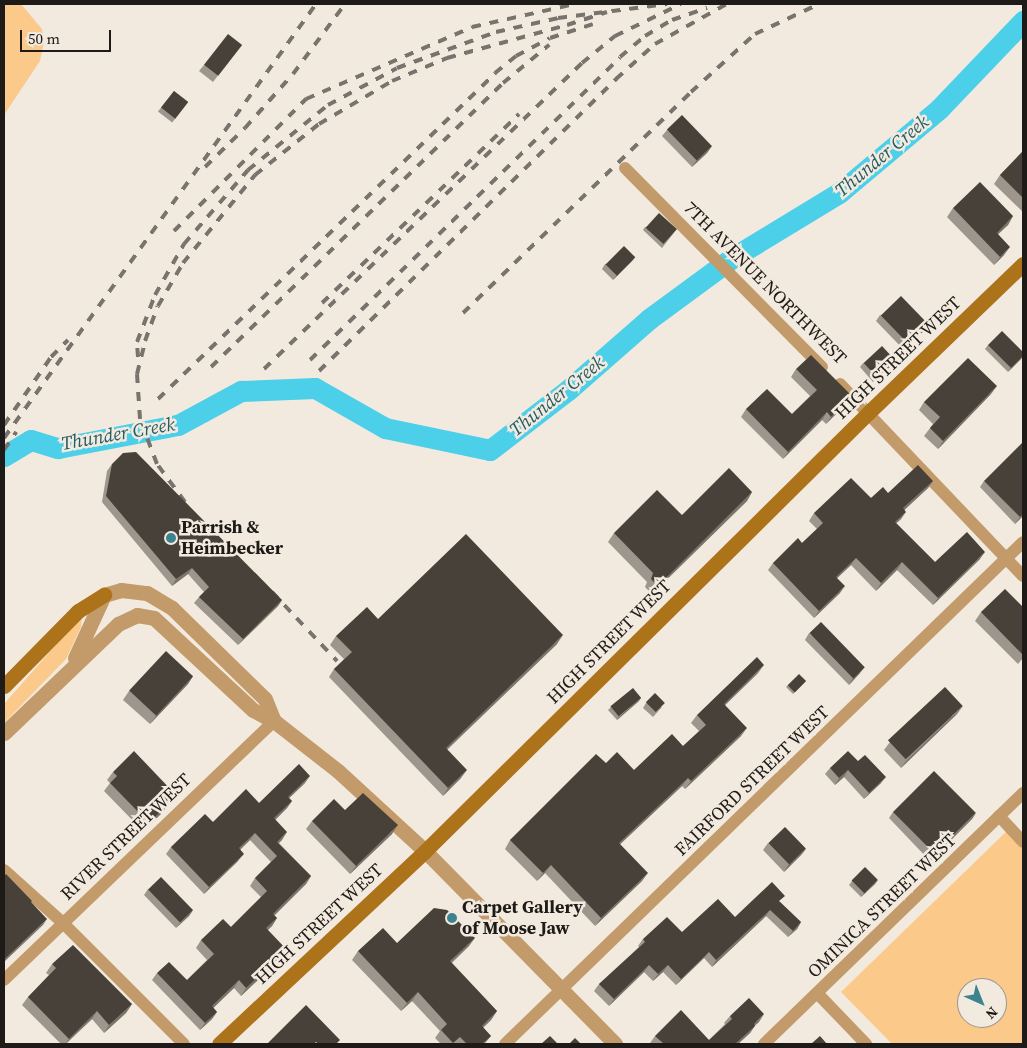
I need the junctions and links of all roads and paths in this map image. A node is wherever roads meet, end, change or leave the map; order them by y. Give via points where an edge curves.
1 (625, 168) dead end
2 (1023, 264) edge
3 (868, 413) junction
4 (1023, 542) edge
5 (1006, 559) junction
6 (1023, 576) edge
7 (104, 595) junction
8 (66, 672) junction
9 (4, 686) edge
10 (274, 721) junction
11 (4, 733) edge
12 (1023, 792) edge
13 (999, 816) junction
14 (1023, 842) edge
15 (425, 851) junction
16 (4, 870) edge
17 (63, 923) junction
18 (4, 980) edge
19 (562, 989) junction
20 (817, 993) junction
21 (184, 1044) edge
22 (219, 1044) edge
23 (505, 1044) edge
24 (615, 1044) edge
25 (764, 1044) edge
26 (866, 1044) edge

1 - 3 street, 7TH AVENUE NORTHWEST
2 - 3 main road, HIGH STREET WEST
3 - 5 street, 7TH AVENUE NORTHWEST
3 - 15 main road, HIGH STREET WEST
4 - 5 street, FAIRFORD STREET WEST
5 - 6 street, 7TH AVENUE NORTHWEST
5 - 19 street, FAIRFORD STREET WEST
7 - 8 street via 81,648
7 - 9 main road via 78,611
7 - 10 street via 121,590 140,591 166,604 265,699
8 - 10 street via 124,620 142,614 154,618 253,710
8 - 11 street
10 - 15 street via 338,771
10 - 17 street, RIVER STREET WEST
12 - 13 street, OMINICA STREET WEST
13 - 14 street
13 - 20 street, OMINICA STREET WEST
15 - 19 street
15 - 22 main road, HIGH STREET WEST
16 - 17 street
17 - 18 street, RIVER STREET WEST
17 - 21 street
19 - 23 street, FAIRFORD STREET WEST
19 - 24 street
20 - 25 street, OMINICA STREET WEST
20 - 26 street

